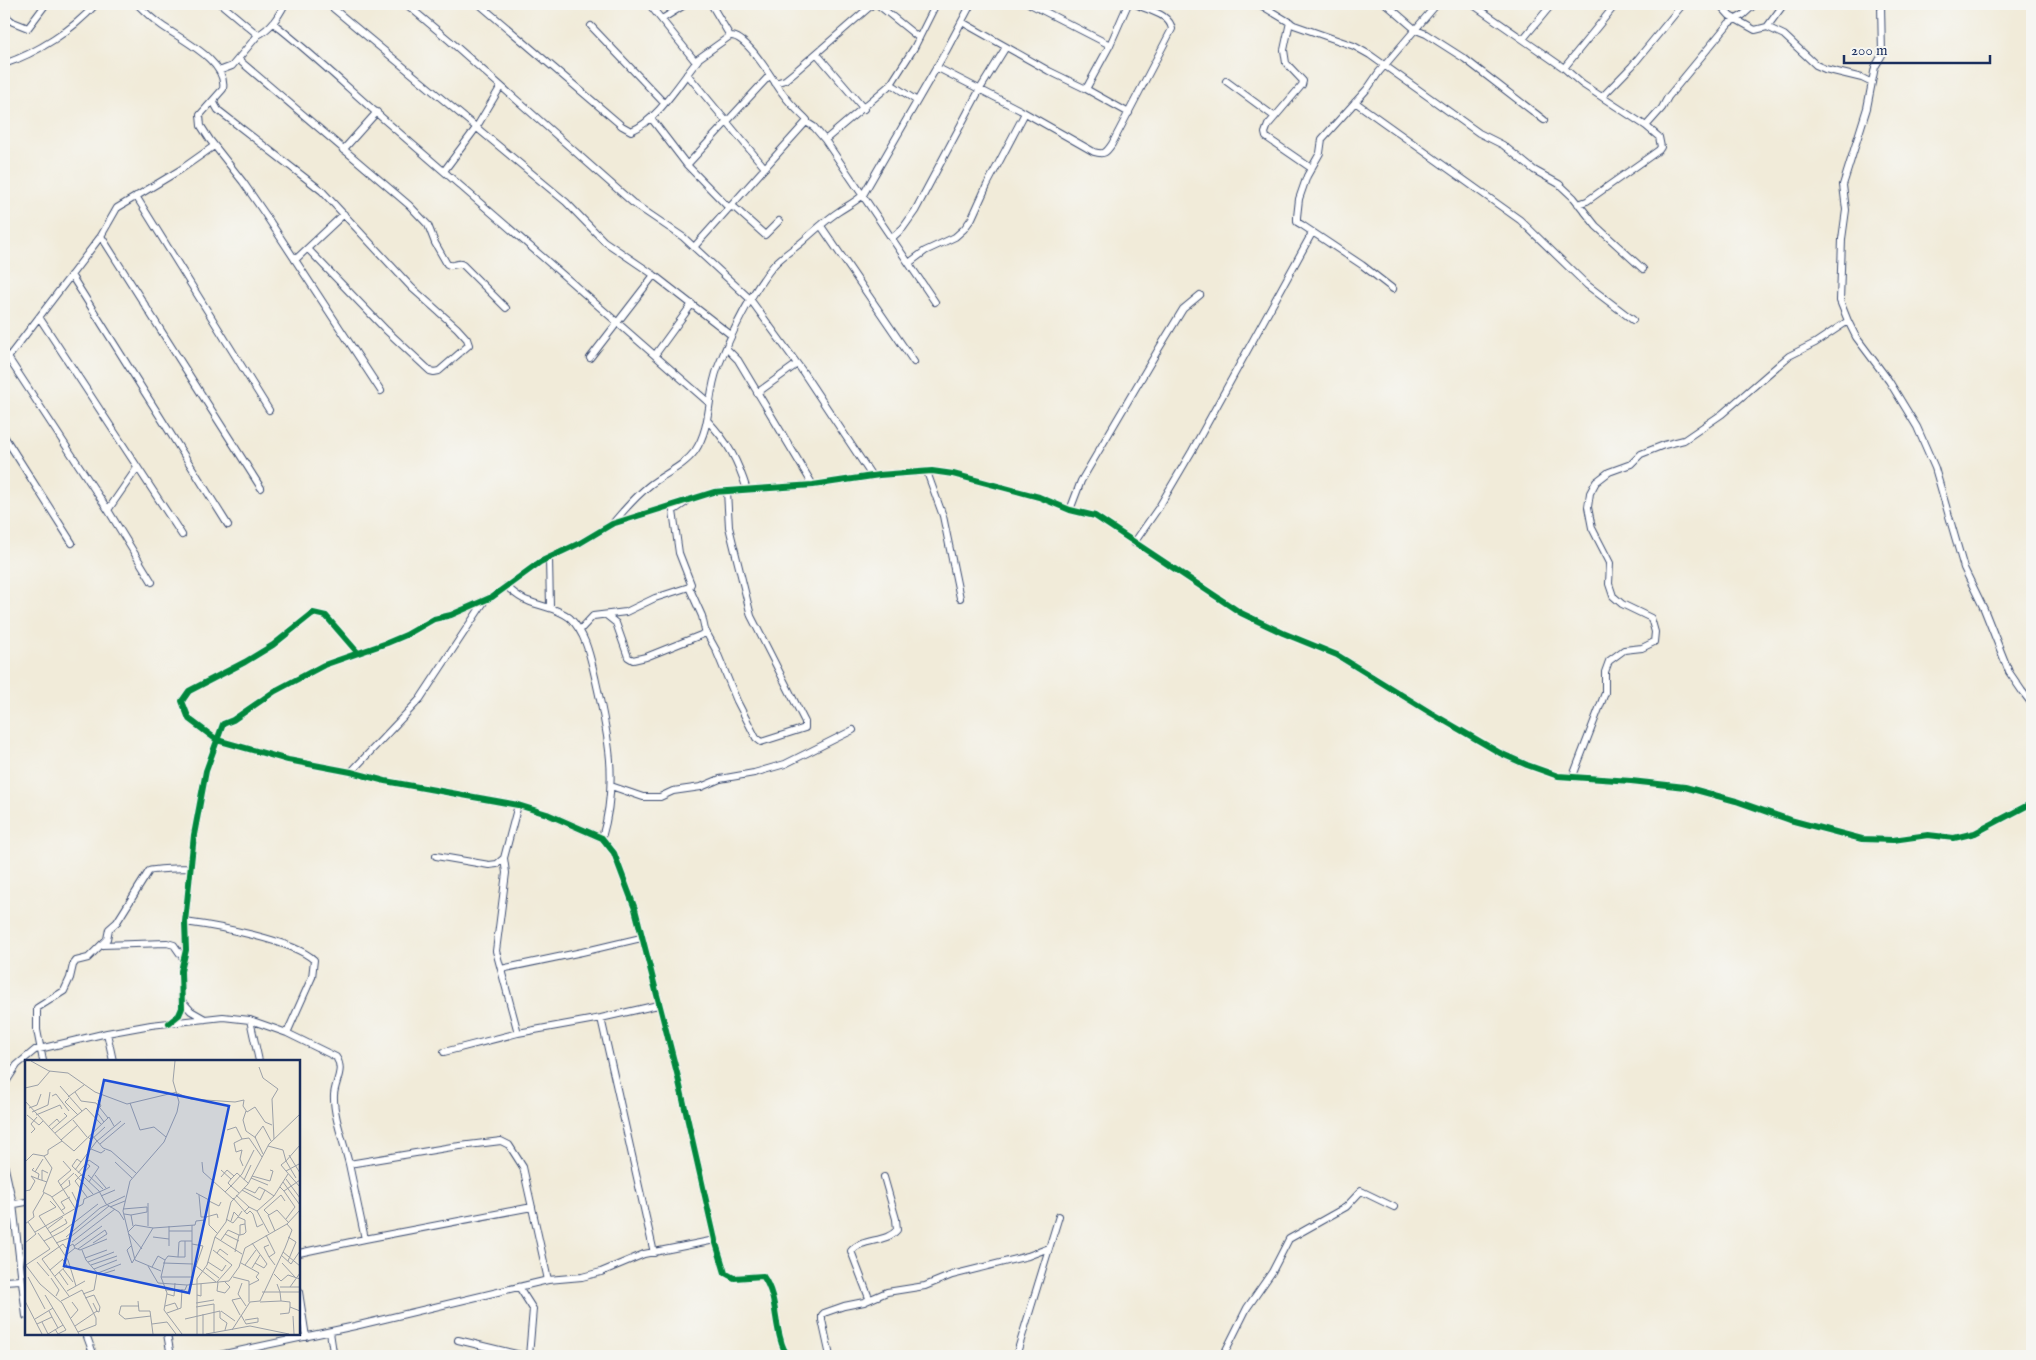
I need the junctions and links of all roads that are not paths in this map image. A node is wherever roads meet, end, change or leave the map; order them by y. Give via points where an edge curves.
1 (46, 4) edge
2 (96, 4) edge
3 (137, 4) edge
4 (221, 4) edge
5 (286, 4) edge
6 (328, 4) edge
7 (406, 4) edge
8 (479, 4) edge
9 (649, 4) edge
10 (686, 4) edge
11 (711, 4) edge
12 (873, 4) edge
13 (877, 4) edge
14 (936, 4) edge
15 (971, 4) edge
16 (1030, 4) edge
17 (1128, 4) edge
18 (1136, 4) edge
19 (1259, 4) edge
20 (1386, 4) edge
21 (1437, 4) edge
22 (1472, 4) edge
23 (1552, 4) edge
24 (1616, 4) edge
25 (1683, 4) edge
26 (1719, 4) edge
27 (1755, 4) edge
28 (1784, 4) edge
29 (1881, 4) edge
30 (4, 14) edge
31 (662, 19) junction
32 (1734, 19) junction
33 (962, 22) junction
34 (1290, 22) junction
35 (273, 23) junction
36 (591, 26) dead end
37 (1767, 27) junction
38 (1416, 30) junction
39 (258, 35) junction
40 (730, 36) junction
41 (919, 38) junction
42 (1523, 39) junction
43 (1110, 45) junction
44 (1006, 46) junction
45 (817, 54) junction
46 (239, 60) junction
47 (698, 60) junction
48 (4, 64) edge
49 (1385, 65) junction
50 (936, 67) junction
51 (1564, 68) junction
52 (220, 71) junction
53 (687, 74) junction
54 (769, 76) junction
55 (1226, 81) dead end
56 (775, 83) junction
57 (1872, 83) junction
58 (891, 84) junction
59 (501, 86) junction
60 (980, 89) junction
61 (1086, 89) junction
62 (1603, 96) junction
63 (215, 99) junction
64 (916, 101) junction
65 (1355, 102) junction
66 (664, 103) junction
67 (864, 109) junction
68 (377, 112) junction
69 (1129, 112) junction
70 (1025, 113) junction
71 (1274, 117) junction
72 (651, 118) junction
73 (1544, 120) dead end
74 (727, 122) junction
75 (806, 122) junction
76 (1646, 126) junction
77 (476, 128) junction
78 (825, 140) junction
79 (214, 146) junction
80 (343, 150) junction
81 (687, 165) junction
82 (765, 168) junction
83 (1311, 168) junction
84 (444, 171) junction
85 (863, 195) junction
86 (136, 196) junction
87 (1578, 204) junction
88 (728, 208) junction
89 (344, 214) junction
90 (779, 221) dead end
91 (821, 226) junction
92 (1312, 233) junction
93 (101, 236) junction
94 (892, 238) junction
95 (695, 246) junction
96 (308, 249) junction
97 (295, 260) junction
98 (909, 263) junction
99 (1643, 269) dead end
100 (71, 275) junction
101 (654, 275) junction
102 (1393, 289) dead end
103 (1200, 295) dead end
104 (750, 299) junction
105 (935, 302) dead end
106 (692, 304) junction
107 (506, 308) dead end
108 (39, 317) junction
109 (1633, 320) dead end
110 (1848, 321) junction
111 (617, 323) junction
112 (730, 335) junction
113 (727, 349) junction
114 (655, 355) junction
115 (590, 358) dead end
116 (5, 359) edge
117 (914, 362) dead end
118 (797, 364) junction
119 (380, 391) dead end
120 (757, 393) junction
121 (708, 402) junction
122 (269, 410) dead end
123 (707, 420) junction
124 (4, 436) edge
125 (137, 468) junction
126 (927, 472) junction
127 (872, 476) junction
128 (813, 485) junction
129 (261, 488) dead end
130 (747, 490) junction
131 (727, 491) junction
132 (690, 499) junction
133 (108, 510) junction
134 (1070, 510) junction
135 (612, 524) junction
136 (228, 525) dead end
137 (182, 535) dead end
138 (72, 543) dead end
139 (1134, 543) junction
140 (549, 558) junction
141 (152, 582) dead end
142 (506, 586) junction
143 (690, 587) junction
144 (960, 598) dead end
145 (484, 601) junction
146 (550, 607) junction
147 (606, 614) junction
148 (580, 630) junction
149 (706, 633) junction
150 (358, 653) junction
151 (2032, 704) edge
152 (853, 730) dead end
153 (217, 740) junction
154 (352, 772) junction
155 (1573, 776) junction
156 (611, 786) junction
157 (2032, 803) edge
158 (518, 805) junction
159 (602, 838) junction
160 (436, 856) dead end
161 (504, 858) junction
162 (191, 868) junction
163 (185, 922) junction
164 (641, 938) junction
165 (102, 945) junction
166 (183, 958) junction
167 (501, 969) junction
168 (183, 1002) junction
169 (658, 1005) junction
170 (601, 1018) junction
171 (205, 1019) junction
172 (250, 1020) junction
173 (169, 1023) junction
174 (107, 1033) junction
175 (288, 1033) junction
176 (518, 1033) junction
177 (40, 1048) junction
178 (444, 1052) dead end
179 (43, 1060) edge
180 (113, 1060) edge
181 (258, 1060) edge
182 (4, 1085) edge
183 (4, 1164) edge
184 (349, 1164) junction
185 (884, 1177) dead end
186 (25, 1202) edge
187 (13, 1204) junction
188 (4, 1206) edge
189 (1394, 1207) dead end
190 (532, 1208) junction
191 (1059, 1216) dead end
192 (365, 1239) junction
193 (715, 1240) junction
194 (1049, 1248) junction
195 (300, 1253) edge
196 (654, 1253) junction
197 (21, 1280) junction
198 (548, 1280) junction
199 (4, 1281) edge
200 (518, 1287) junction
201 (300, 1298) edge
202 (869, 1298) junction
203 (25, 1309) edge
204 (330, 1332) junction
205 (86, 1335) edge
206 (167, 1335) edge
207 (306, 1337) junction
208 (458, 1340) dead end
209 (94, 1356) edge
210 (171, 1356) edge
211 (215, 1356) edge
212 (337, 1356) edge
213 (525, 1356) edge
214 (529, 1356) edge
215 (787, 1356) edge
216 (830, 1356) edge
217 (1016, 1356) edge
218 (1223, 1356) edge

1 - 30 street via 28,28
2 - 48 street via 64,33 29,54
3 - 52 street via 159,24 205,55
4 - 39 street
5 - 35 street
6 - 77 street
7 - 59 street
8 - 72 street via 622,126 631,131 641,128
9 - 31 street
10 - 31 street
11 - 40 street
12 - 45 street
13 - 41 street
14 - 41 street
15 - 33 street
16 - 43 street
17 - 43 street
18 - 69 street via 1164,16 1172,29
19 - 34 street
20 - 38 street
21 - 38 street
22 - 42 street via 1483,7
23 - 42 street
24 - 51 street
25 - 62 street
26 - 32 street
27 - 32 street
28 - 37 street
29 - 57 street via 1882,50
31 - 47 street via 691,58
32 - 37 street via 1755,30
32 - 76 street
33 - 44 street
33 - 50 street
34 - 49 street via 1354,46
34 - 71 street via 1284,50 1286,62 1303,81
35 - 39 street
35 - 68 street
36 - 66 street
37 - 57 street via 1784,35 1816,65
38 - 49 street
38 - 73 street via 1465,59
39 - 46 street
40 - 47 street
40 - 54 street via 738,37 753,51
41 - 58 street
42 - 51 street
43 - 61 street
44 - 60 street
44 - 61 street
45 - 56 street via 785,80
45 - 67 street
46 - 52 street
46 - 80 street
47 - 53 street
49 - 65 street
49 - 87 street via 1479,132 1510,150 1534,170 1556,182
50 - 60 street
50 - 64 street
51 - 62 street
52 - 63 street via 223,89
53 - 66 street
53 - 74 street
54 - 56 street
54 - 74 street
55 - 71 street
56 - 75 street
57 - 110 street via 1843,185 1846,210 1840,289 1842,308
58 - 64 street
58 - 67 street
59 - 77 street
59 - 95 street via 633,203
60 - 70 street
60 - 94 street via 915,211
61 - 69 street
62 - 76 street
63 - 79 street via 200,116 201,126
63 - 89 street via 218,110 305,176
64 - 85 street
65 - 83 street via 1322,139 1320,153
65 - 109 street via 1520,220 1588,285
66 - 72 street
67 - 78 street
68 - 80 street
68 - 84 street
69 - 70 street via 1107,152 1102,154
70 - 98 street via 964,229
71 - 83 street via 1266,136
72 - 81 street
74 - 81 street
74 - 82 street
75 - 78 street
75 - 82 street
76 - 87 street via 1659,137 1658,150 1587,201
77 - 84 street
77 - 101 street via 566,202 604,241
78 - 85 street
79 - 86 street
79 - 97 street via 243,182
80 - 107 street via 425,221 447,264 463,265
81 - 88 street
82 - 88 street
83 - 92 street via 1296,217 1297,222
84 - 111 street
85 - 91 street
85 - 94 street
86 - 93 street via 117,208
86 - 122 street
87 - 99 street via 1596,226
88 - 90 street via 735,208 765,235
88 - 95 street
89 - 96 street
89 - 96 street via 419,295 457,328 469,345 440,370 430,371
91 - 104 street via 774,265
91 - 117 street
92 - 102 street
92 - 139 street via 1192,451
93 - 100 street
93 - 129 street
94 - 98 street
95 - 104 street
96 - 97 street
97 - 119 street
98 - 105 street
100 - 108 street
100 - 136 street
101 - 106 street
101 - 111 street
103 - 134 street via 1183,309 1163,342 1081,481
104 - 112 street
104 - 118 street
106 - 112 street
106 - 114 street
108 - 116 street
108 - 125 street
110 - 151 street via 1917,427 1935,468 1964,568 2009,672
110 - 155 street via 1789,356 1722,414 1684,440 1641,454 1631,464 1596,482 1590,492 1588,507 1592,528 1610,563 1608,584 1613,596 1622,604 1650,618 1656,632 1654,642 1642,648 1624,650 1609,660 1605,672 1605,694
111 - 114 street
111 - 115 street
112 - 113 street
113 - 120 street via 738,360
113 - 121 street
114 - 121 street
116 - 133 street
118 - 120 street
118 - 127 street
120 - 128 street
121 - 123 street
123 - 130 street via 722,435 740,465
123 - 135 street via 694,451 650,485
124 - 138 street
125 - 133 street
125 - 137 street
126 - 127 street
126 - 134 street via 953,474 992,484 1039,497
126 - 144 street via 944,516
127 - 128 street
128 - 130 street
130 - 131 street
131 - 132 street
131 - 149 street via 729,527 751,616 805,722 805,728 758,741
132 - 135 street
132 - 143 street via 673,511 679,553
133 - 141 street
134 - 139 street via 1095,516
135 - 140 street
139 - 155 street via 1241,614 1337,654 1500,753 1558,776
140 - 142 street
140 - 146 street
142 - 145 street
142 - 146 street via 523,599
143 - 147 street via 626,612
143 - 149 street
145 - 150 street
145 - 154 street via 420,699
146 - 148 street via 569,618
147 - 148 street via 589,618
147 - 149 street via 616,623 632,660
148 - 156 street via 589,650 606,722
150 - 153 street via 324,665 275,691 223,724
150 - 153 street via 326,616 313,614 304,619 273,645 189,691 182,704 190,719
152 - 156 street via 785,764 660,797 643,797
153 - 154 street via 288,760
153 - 162 street via 206,771
154 - 158 street
155 - 157 street via 1685,787 1862,839 1966,836
156 - 159 street via 610,809
158 - 159 street
158 - 161 street
159 - 164 street via 618,862 635,909
160 - 161 street via 489,866
161 - 167 street via 506,873 496,951
162 - 163 street
162 - 165 street via 149,871 117,922 109,929
163 - 166 street via 186,950
163 - 175 street via 236,931 293,948 314,960 312,977
164 - 167 street
164 - 169 street
165 - 166 street via 167,943 174,945
165 - 177 street via 88,958 73,965 64,991 37,1008 36,1030
166 - 168 street
167 - 176 street
168 - 171 street
168 - 173 street via 179,1015
169 - 170 street
169 - 193 street
170 - 176 street
170 - 196 street
171 - 172 street
171 - 173 street
172 - 175 street
172 - 181 street
173 - 174 street
174 - 177 street
174 - 180 street
175 - 184 street via 336,1057 340,1063 335,1107
176 - 178 street
177 - 179 street
177 - 182 street via 24,1058
183 - 187 street
184 - 190 street via 501,1141 510,1145 523,1167
184 - 192 street
185 - 202 street via 897,1230 889,1236 856,1245 851,1251
186 - 187 street
187 - 188 street
187 - 197 street
189 - 218 street via 1361,1191 1346,1207 1290,1239 1247,1308
190 - 192 street
190 - 198 street
191 - 194 street
192 - 195 street
193 - 196 street
193 - 215 street via 725,1273 730,1278 763,1276 766,1280
194 - 202 street via 925,1286
194 - 217 street
196 - 198 street via 601,1272
197 - 199 street
197 - 203 street
198 - 200 street
200 - 204 street
200 - 214 street via 533,1309
201 - 207 street
202 - 216 street via 822,1315
204 - 207 street
204 - 212 street
205 - 209 street
206 - 210 street
207 - 211 street
208 - 213 street

